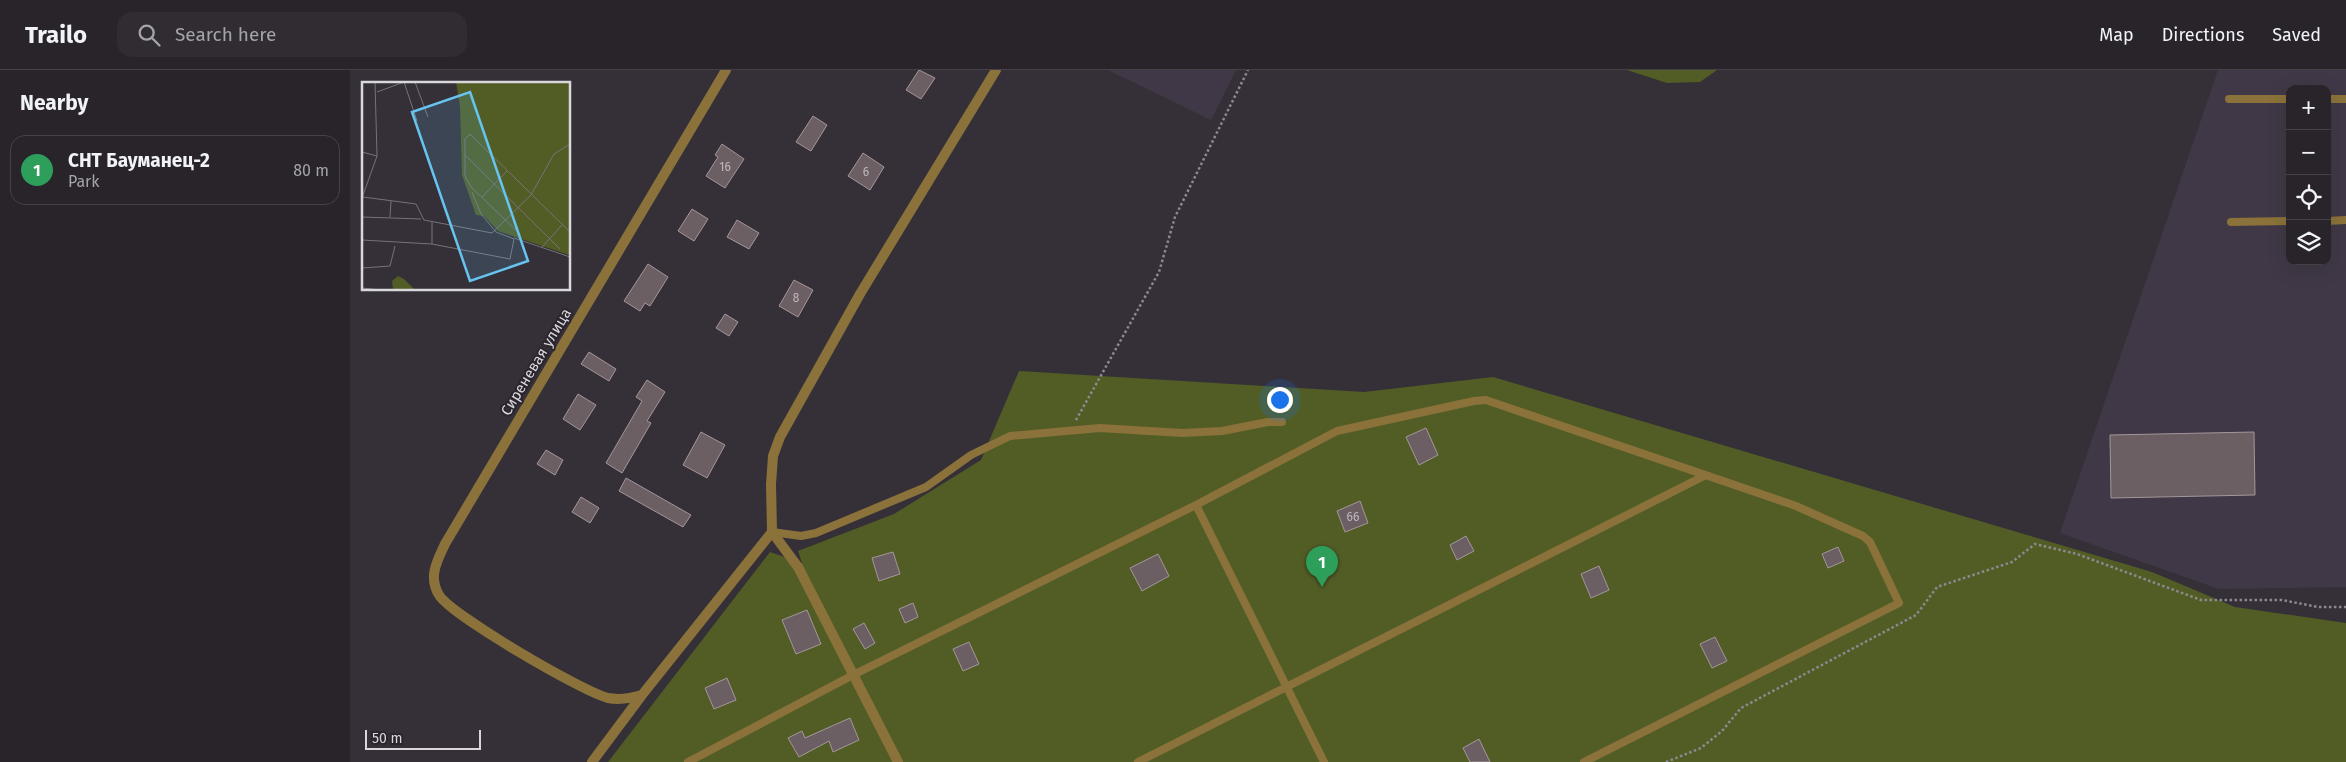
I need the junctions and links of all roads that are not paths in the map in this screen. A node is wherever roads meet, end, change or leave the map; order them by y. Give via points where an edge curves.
1 (726, 70) edge
2 (996, 70) edge
3 (2229, 99) dead end
4 (2286, 99) edge
5 (2331, 99) edge
6 (2346, 99) edge
7 (2346, 220) edge
8 (2286, 221) edge
9 (2331, 221) edge
10 (2231, 222) dead end
11 (1282, 422) dead end
12 (1704, 476) junction
13 (1196, 505) junction
14 (772, 532) junction
15 (853, 675) junction
16 (1288, 688) junction
17 (642, 695) junction
18 (592, 762) edge
19 (688, 762) edge
20 (898, 762) edge
21 (1138, 762) edge
22 (1324, 762) edge
23 (1584, 762) edge

1 - 17 street, Сиреневая улица via 445,544 434,568 439,595 476,626 589,692 610,699
2 - 14 street via 860,294 780,437 773,456 770,484
3 - 4 lane
5 - 6 lane
7 - 9 lane
8 - 10 lane
11 - 14 lane via 1222,431 1182,433 1100,428 1010,436 971,455 926,486 816,533 786,535
12 - 13 lane via 1486,400 1337,431
12 - 16 lane
12 - 23 lane via 1796,506 1863,536 1870,542 1900,602
13 - 15 lane
13 - 16 lane
14 - 15 street via 798,567
14 - 17 street
15 - 19 lane
15 - 20 street
16 - 21 lane
16 - 22 lane
17 - 18 street

